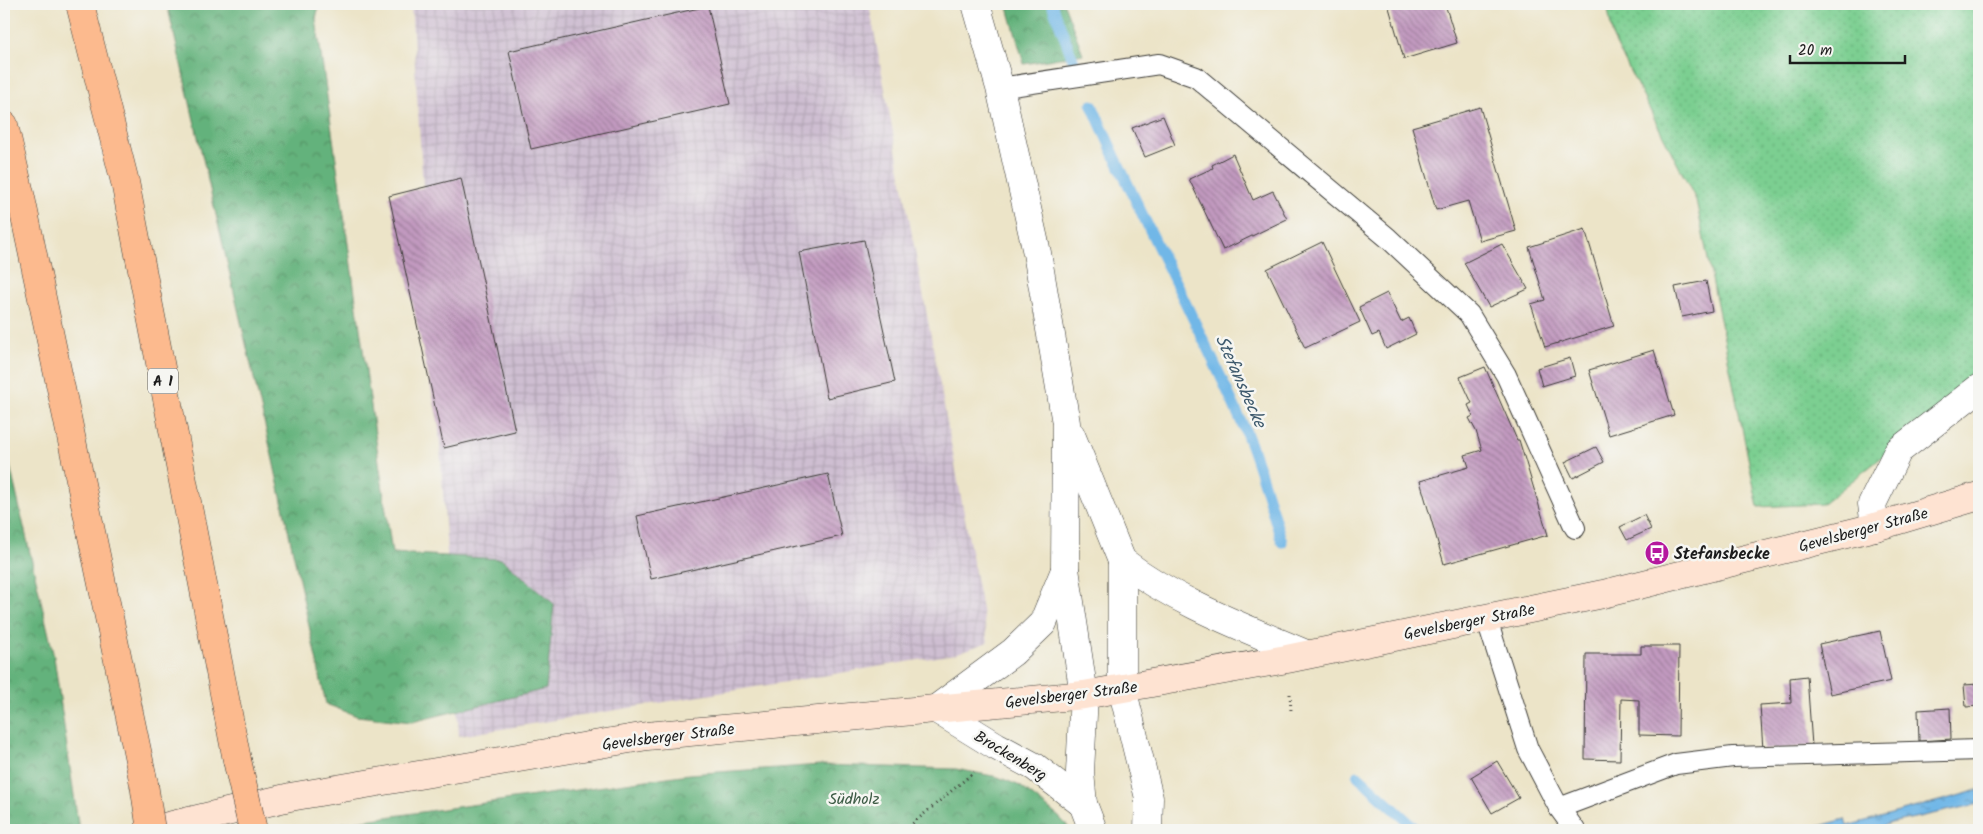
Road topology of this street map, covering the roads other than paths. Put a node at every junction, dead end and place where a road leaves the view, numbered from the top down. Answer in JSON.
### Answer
{"nodes":[{"id":1,"x":80,"y":4,"type":"edge"},
{"id":2,"x":976,"y":4,"type":"edge"},
{"id":3,"x":1000,"y":88,"type":"junction"},
{"id":4,"x":4,"y":125,"type":"edge"},
{"id":5,"x":1979,"y":388,"type":"edge"},
{"id":6,"x":1066,"y":423,"type":"junction"},
{"id":7,"x":1979,"y":496,"type":"edge"},
{"id":8,"x":1875,"y":527,"type":"junction"},
{"id":9,"x":1575,"y":528,"type":"dead end"},
{"id":10,"x":1122,"y":561,"type":"junction"},
{"id":11,"x":1065,"y":569,"type":"junction"},
{"id":12,"x":1486,"y":617,"type":"junction"},
{"id":13,"x":1306,"y":654,"type":"junction"},
{"id":14,"x":1122,"y":688,"type":"junction"},
{"id":15,"x":1084,"y":695,"type":"junction"},
{"id":16,"x":936,"y":709,"type":"junction"},
{"id":17,"x":1979,"y":750,"type":"edge"},
{"id":18,"x":1083,"y":804,"type":"junction"},
{"id":19,"x":1559,"y":808,"type":"junction"},
{"id":20,"x":151,"y":830,"type":"edge"},
{"id":21,"x":252,"y":830,"type":"edge"},
{"id":22,"x":1093,"y":830,"type":"edge"},
{"id":23,"x":1148,"y":830,"type":"edge"},
{"id":24,"x":1575,"y":830,"type":"edge"}],
"edges":[{"from":1,"to":21,"type":"highway","number":"A 1","bridge":true},
{"from":2,"to":3,"type":"street"},
{"from":3,"to":6,"type":"street"},
{"from":3,"to":9,"type":"lane"},
{"from":4,"to":20,"type":"highway","bridge":true},
{"from":5,"to":8,"type":"street"},
{"from":6,"to":10,"type":"street"},
{"from":6,"to":11,"type":"street"},
{"from":7,"to":8,"type":"main road","name":"Gevelsberger Straße"},
{"from":8,"to":12,"type":"main road","name":"Gevelsberger Straße"},
{"from":10,"to":13,"type":"street"},
{"from":10,"to":14,"type":"street"},
{"from":11,"to":15,"type":"street"},
{"from":11,"to":16,"type":"street"},
{"from":12,"to":13,"type":"main road","name":"Gevelsberger Straße"},
{"from":12,"to":19,"type":"lane"},
{"from":13,"to":14,"type":"main road","name":"Gevelsberger Straße"},
{"from":14,"to":15,"type":"main road","name":"Gevelsberger Straße"},
{"from":14,"to":23,"type":"street"},
{"from":15,"to":16,"type":"main road","name":"Gevelsberger Straße"},
{"from":15,"to":18,"type":"street"},
{"from":16,"to":18,"type":"street","name":"Brockenberg"},
{"from":16,"to":20,"type":"main road","name":"Gevelsberger Straße"},
{"from":17,"to":19,"type":"lane"},
{"from":18,"to":22,"type":"street"},
{"from":19,"to":24,"type":"lane"}]}
